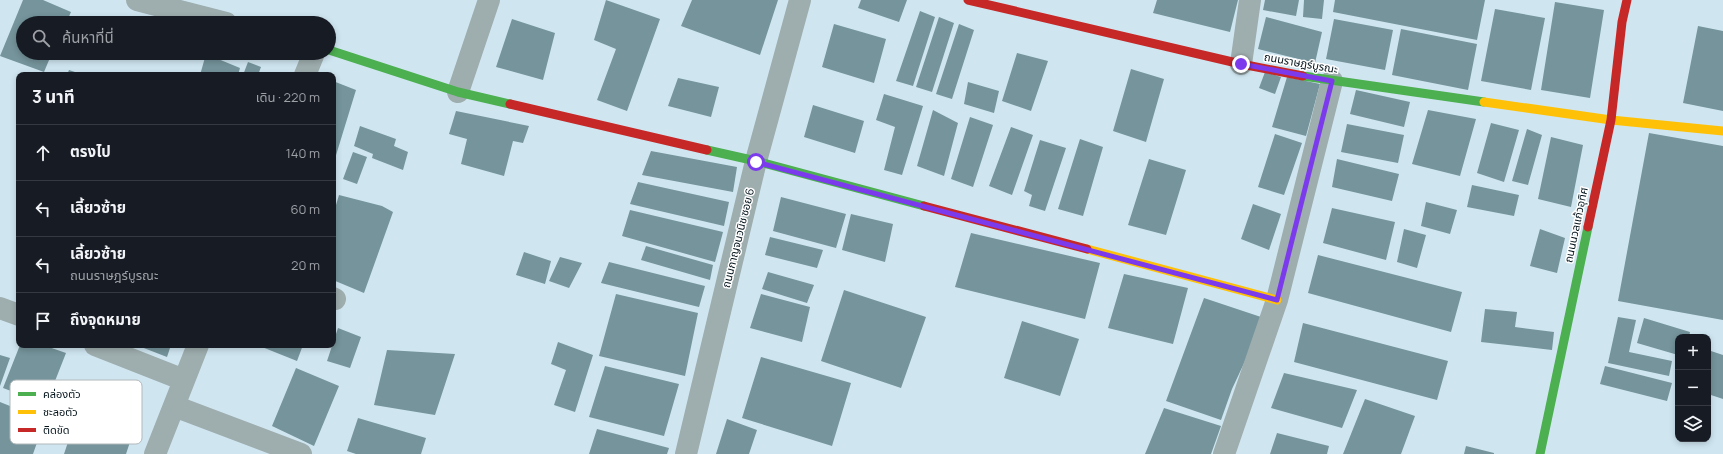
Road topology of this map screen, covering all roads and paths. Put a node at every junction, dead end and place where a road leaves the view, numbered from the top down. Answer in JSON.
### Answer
{"nodes":[{"id":1,"x":137,"y":0,"type":"edge"},
{"id":2,"x":489,"y":0,"type":"edge"},
{"id":3,"x":800,"y":0,"type":"edge"},
{"id":4,"x":968,"y":0,"type":"edge"},
{"id":5,"x":1250,"y":0,"type":"edge"},
{"id":6,"x":1627,"y":0,"type":"edge"},
{"id":7,"x":199,"y":16,"type":"edge"},
{"id":8,"x":336,"y":52,"type":"edge"},
{"id":9,"x":311,"y":60,"type":"edge"},
{"id":10,"x":1241,"y":64,"type":"junction"},
{"id":11,"x":306,"y":72,"type":"edge"},
{"id":12,"x":1332,"y":81,"type":"junction"},
{"id":13,"x":458,"y":92,"type":"junction"},
{"id":14,"x":1611,"y":120,"type":"junction"},
{"id":15,"x":1723,"y":131,"type":"edge"},
{"id":16,"x":756,"y":162,"type":"junction"},
{"id":17,"x":1277,"y":300,"type":"junction"},
{"id":18,"x":0,"y":308,"type":"edge"},
{"id":19,"x":16,"y":314,"type":"edge"},
{"id":20,"x":103,"y":348,"type":"edge"},
{"id":21,"x":197,"y":348,"type":"edge"},
{"id":22,"x":184,"y":380,"type":"junction"},
{"id":23,"x":174,"y":406,"type":"junction"},
{"id":24,"x":155,"y":454,"type":"edge"},
{"id":25,"x":301,"y":454,"type":"edge"},
{"id":26,"x":686,"y":454,"type":"edge"},
{"id":27,"x":1224,"y":454,"type":"edge"},
{"id":28,"x":1540,"y":454,"type":"edge"}],
"edges":[{"from":1,"to":7,"type":"street"},
{"from":2,"to":13,"type":"street"},
{"from":3,"to":16,"type":"street","name":"ถนนกาญจนวนิช ซอย 6"},
{"from":4,"to":10,"type":"street","name":"ถนนราษฎร์บูรณะ"},
{"from":5,"to":10,"type":"street"},
{"from":6,"to":14,"type":"street","name":"ถนนนวลแก้วอุทิศ"},
{"from":8,"to":13,"type":"street"},
{"from":9,"to":11,"type":"street"},
{"from":10,"to":12,"type":"street","name":"ถนนราษฎร์บูรณะ"},
{"from":12,"to":14,"type":"street","name":"ถนนราษฎร์บูรณะ"},
{"from":12,"to":17,"type":"street"},
{"from":13,"to":16,"type":"street"},
{"from":14,"to":15,"type":"street","name":"ถนนราษฎร์บูรณะ"},
{"from":14,"to":28,"type":"street","name":"ถนนนวลแก้วอุทิศ"},
{"from":16,"to":17,"type":"street"},
{"from":16,"to":26,"type":"street","name":"ถนนกาญจนวนิช ซอย 6"},
{"from":17,"to":27,"type":"street"},
{"from":18,"to":19,"type":"street"},
{"from":20,"to":22,"type":"street"},
{"from":21,"to":22,"type":"street"},
{"from":22,"to":23,"type":"street"},
{"from":23,"to":24,"type":"street"},
{"from":23,"to":25,"type":"street"}]}
